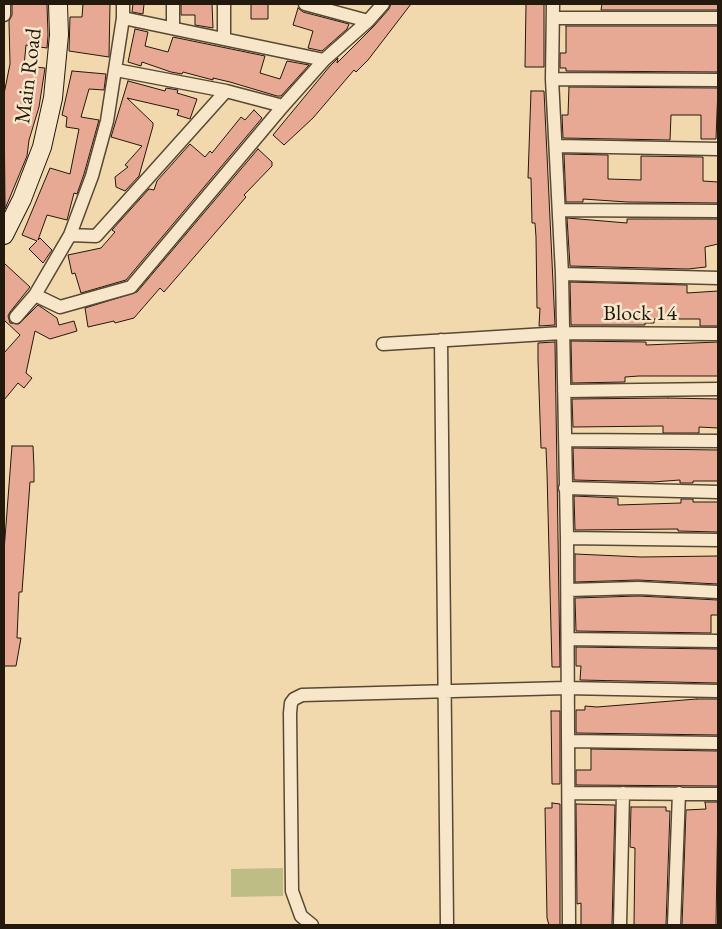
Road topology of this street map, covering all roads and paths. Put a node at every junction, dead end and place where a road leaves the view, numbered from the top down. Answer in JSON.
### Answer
{"nodes":[{"id":1,"x":4,"y":4,"type":"edge"},
{"id":2,"x":58,"y":4,"type":"edge"},
{"id":3,"x":123,"y":4,"type":"edge"},
{"id":4,"x":173,"y":4,"type":"edge"},
{"id":5,"x":224,"y":4,"type":"edge"},
{"id":6,"x":305,"y":4,"type":"edge"},
{"id":7,"x":383,"y":4,"type":"edge"},
{"id":8,"x":553,"y":4,"type":"edge"},
{"id":9,"x":4,"y":15,"type":"edge"},
{"id":10,"x":123,"y":18,"type":"junction"},
{"id":11,"x":552,"y":18,"type":"junction"},
{"id":12,"x":718,"y":18,"type":"edge"},
{"id":13,"x":368,"y":21,"type":"junction"},
{"id":14,"x":173,"y":28,"type":"junction"},
{"id":15,"x":224,"y":39,"type":"junction"},
{"id":16,"x":324,"y":60,"type":"junction"},
{"id":17,"x":116,"y":70,"type":"junction"},
{"id":18,"x":552,"y":79,"type":"junction"},
{"id":19,"x":718,"y":80,"type":"edge"},
{"id":20,"x":226,"y":91,"type":"junction"},
{"id":21,"x":283,"y":106,"type":"junction"},
{"id":22,"x":556,"y":146,"type":"junction"},
{"id":23,"x":718,"y":149,"type":"edge"},
{"id":24,"x":559,"y":210,"type":"junction"},
{"id":25,"x":718,"y":211,"type":"edge"},
{"id":26,"x":4,"y":235,"type":"edge"},
{"id":27,"x":70,"y":235,"type":"junction"},
{"id":28,"x":562,"y":274,"type":"junction"},
{"id":29,"x":718,"y":278,"type":"edge"},
{"id":30,"x":35,"y":295,"type":"junction"},
{"id":31,"x":16,"y":317,"type":"dead end"},
{"id":32,"x":562,"y":333,"type":"junction"},
{"id":33,"x":718,"y":334,"type":"edge"},
{"id":34,"x":441,"y":340,"type":"junction"},
{"id":35,"x":383,"y":344,"type":"dead end"},
{"id":36,"x":718,"y":389,"type":"edge"},
{"id":37,"x":564,"y":391,"type":"junction"},
{"id":38,"x":565,"y":440,"type":"junction"},
{"id":39,"x":718,"y":441,"type":"edge"},
{"id":40,"x":565,"y":488,"type":"junction"},
{"id":41,"x":718,"y":492,"type":"edge"},
{"id":42,"x":567,"y":538,"type":"junction"},
{"id":43,"x":718,"y":540,"type":"edge"},
{"id":44,"x":568,"y":590,"type":"junction"},
{"id":45,"x":718,"y":592,"type":"edge"},
{"id":46,"x":568,"y":639,"type":"junction"},
{"id":47,"x":718,"y":641,"type":"edge"},
{"id":48,"x":566,"y":688,"type":"junction"},
{"id":49,"x":445,"y":691,"type":"junction"},
{"id":50,"x":718,"y":691,"type":"edge"},
{"id":51,"x":568,"y":741,"type":"junction"},
{"id":52,"x":718,"y":743,"type":"edge"},
{"id":53,"x":568,"y":793,"type":"junction"},
{"id":54,"x":623,"y":793,"type":"junction"},
{"id":55,"x":679,"y":794,"type":"junction"},
{"id":56,"x":718,"y":794,"type":"edge"},
{"id":57,"x":298,"y":921,"type":"edge"},
{"id":58,"x":312,"y":925,"type":"edge"},
{"id":59,"x":447,"y":925,"type":"edge"},
{"id":60,"x":570,"y":925,"type":"edge"},
{"id":61,"x":620,"y":925,"type":"edge"},
{"id":62,"x":674,"y":925,"type":"edge"}],
"edges":[{"from":1,"to":9,"type":"street"},
{"from":2,"to":26,"type":"street","name":"Main Road"},
{"from":3,"to":10,"type":"street"},
{"from":4,"to":14,"type":"street"},
{"from":5,"to":15,"type":"street"},
{"from":6,"to":13,"type":"street"},
{"from":7,"to":13,"type":"street"},
{"from":8,"to":11,"type":"street"},
{"from":10,"to":14,"type":"street"},
{"from":10,"to":17,"type":"street"},
{"from":11,"to":12,"type":"street"},
{"from":11,"to":18,"type":"street"},
{"from":13,"to":16,"type":"street"},
{"from":14,"to":15,"type":"street"},
{"from":15,"to":16,"type":"street"},
{"from":16,"to":21,"type":"street"},
{"from":17,"to":20,"type":"street"},
{"from":17,"to":27,"type":"street"},
{"from":18,"to":19,"type":"street"},
{"from":18,"to":22,"type":"street"},
{"from":20,"to":21,"type":"street"},
{"from":20,"to":27,"type":"street"},
{"from":21,"to":30,"type":"street"},
{"from":22,"to":23,"type":"street"},
{"from":22,"to":24,"type":"street"},
{"from":24,"to":25,"type":"street"},
{"from":24,"to":28,"type":"street"},
{"from":27,"to":30,"type":"street"},
{"from":28,"to":29,"type":"street"},
{"from":28,"to":32,"type":"street"},
{"from":30,"to":31,"type":"street"},
{"from":32,"to":33,"type":"street","name":"Block 14"},
{"from":32,"to":34,"type":"street","name":"Block 14"},
{"from":32,"to":37,"type":"street"},
{"from":34,"to":35,"type":"street","name":"Block 14"},
{"from":34,"to":49,"type":"street"},
{"from":36,"to":37,"type":"street"},
{"from":37,"to":38,"type":"street"},
{"from":38,"to":39,"type":"street"},
{"from":38,"to":40,"type":"street"},
{"from":40,"to":41,"type":"street"},
{"from":40,"to":42,"type":"street"},
{"from":42,"to":43,"type":"street"},
{"from":42,"to":44,"type":"street"},
{"from":44,"to":45,"type":"street"},
{"from":44,"to":46,"type":"street"},
{"from":46,"to":47,"type":"street"},
{"from":46,"to":48,"type":"street"},
{"from":48,"to":49,"type":"street"},
{"from":48,"to":50,"type":"street"},
{"from":48,"to":51,"type":"street"},
{"from":49,"to":57,"type":"street"},
{"from":49,"to":59,"type":"street"},
{"from":51,"to":52,"type":"street"},
{"from":51,"to":53,"type":"street"},
{"from":53,"to":54,"type":"street"},
{"from":53,"to":60,"type":"street"},
{"from":54,"to":55,"type":"street"},
{"from":54,"to":61,"type":"street"},
{"from":55,"to":56,"type":"street"},
{"from":55,"to":62,"type":"street"},
{"from":57,"to":58,"type":"street"}]}
